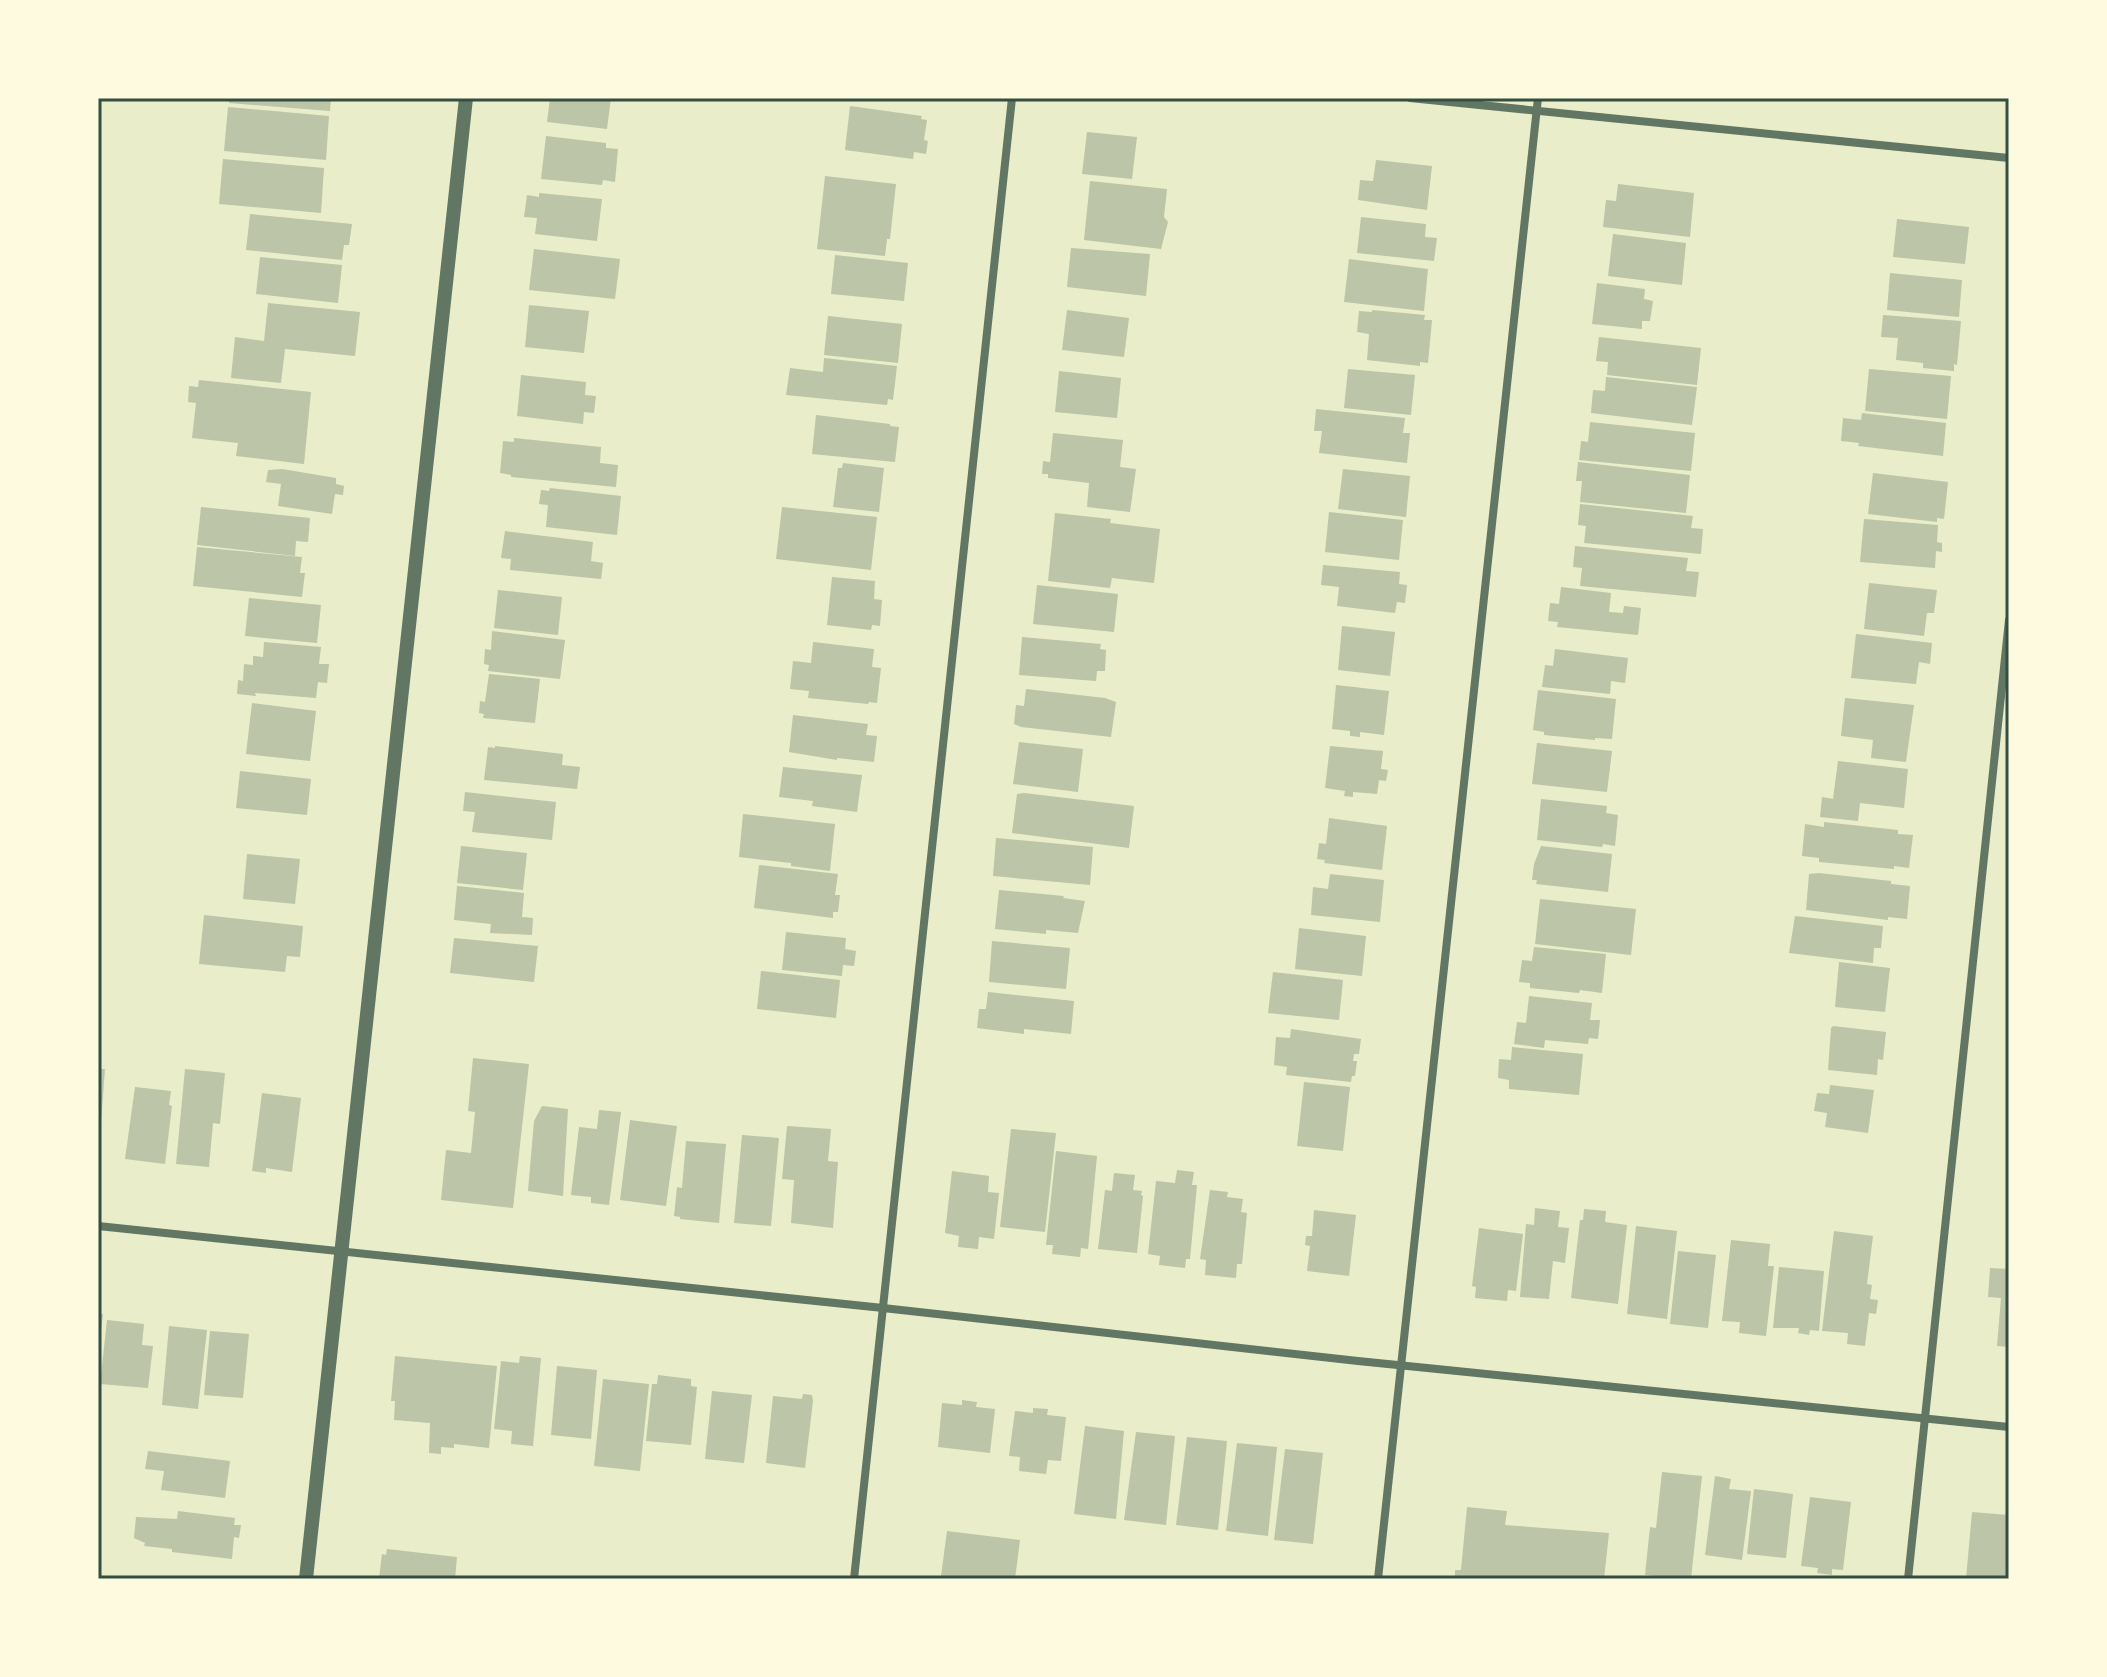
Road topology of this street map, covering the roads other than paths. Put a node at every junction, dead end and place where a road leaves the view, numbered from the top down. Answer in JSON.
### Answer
{"nodes":[{"id":1,"x":466,"y":98,"type":"edge"},
{"id":2,"x":1012,"y":98,"type":"edge"},
{"id":3,"x":1410,"y":98,"type":"edge"},
{"id":4,"x":1538,"y":98,"type":"edge"},
{"id":5,"x":1537,"y":111,"type":"junction"},
{"id":6,"x":2009,"y":158,"type":"edge"},
{"id":7,"x":2009,"y":620,"type":"edge"},
{"id":8,"x":98,"y":1226,"type":"edge"},
{"id":9,"x":342,"y":1251,"type":"junction"},
{"id":10,"x":883,"y":1308,"type":"junction"},
{"id":11,"x":1400,"y":1366,"type":"junction"},
{"id":12,"x":1925,"y":1417,"type":"junction"},
{"id":13,"x":2009,"y":1427,"type":"edge"},
{"id":14,"x":306,"y":1579,"type":"edge"},
{"id":15,"x":854,"y":1579,"type":"edge"},
{"id":16,"x":1378,"y":1579,"type":"edge"},
{"id":17,"x":1908,"y":1579,"type":"edge"}],
"edges":[{"from":1,"to":9,"type":"street"},
{"from":2,"to":10,"type":"street"},
{"from":3,"to":5,"type":"street"},
{"from":4,"to":5,"type":"street"},
{"from":5,"to":6,"type":"street"},
{"from":5,"to":11,"type":"street"},
{"from":7,"to":12,"type":"street"},
{"from":8,"to":9,"type":"street"},
{"from":9,"to":10,"type":"street"},
{"from":9,"to":14,"type":"street"},
{"from":10,"to":11,"type":"street"},
{"from":10,"to":15,"type":"street"},
{"from":11,"to":12,"type":"street"},
{"from":11,"to":16,"type":"street"},
{"from":12,"to":13,"type":"street"},
{"from":12,"to":17,"type":"street"}]}
